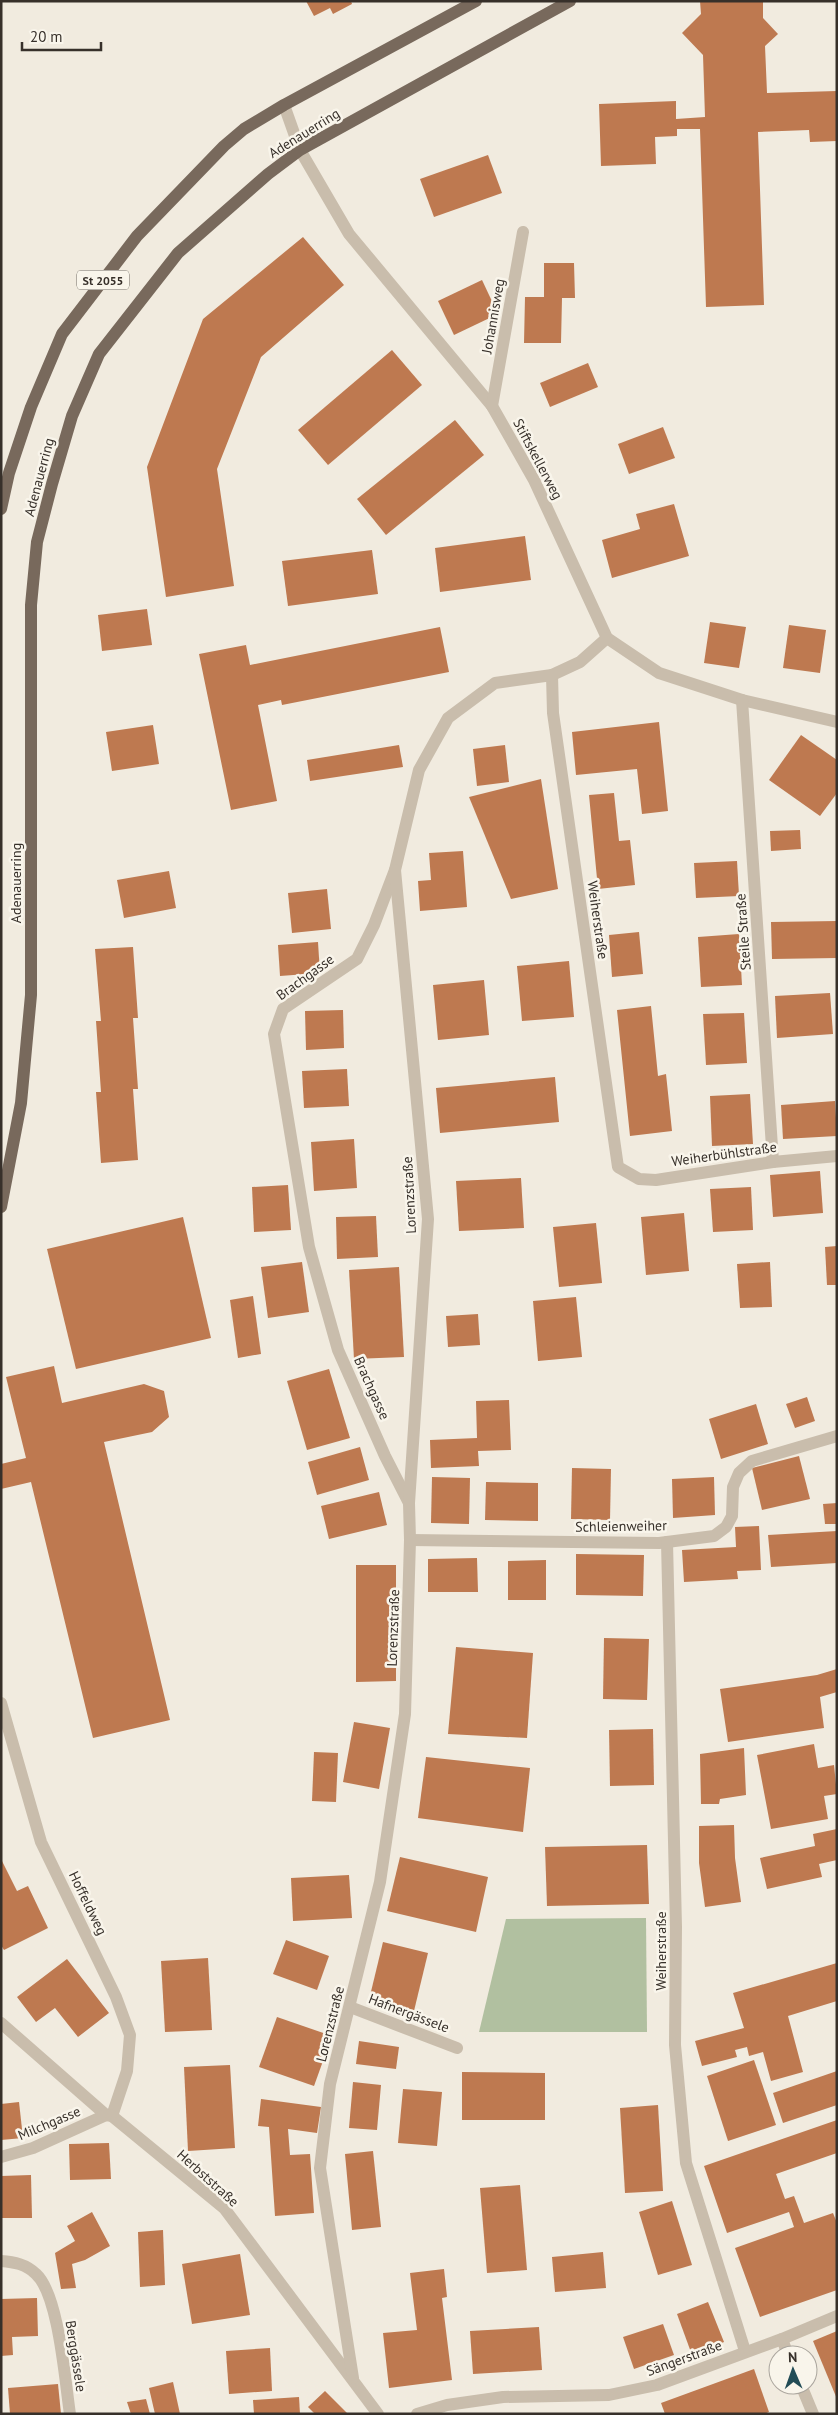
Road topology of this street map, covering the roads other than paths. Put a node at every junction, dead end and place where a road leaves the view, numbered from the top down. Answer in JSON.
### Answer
{"nodes":[{"id":1,"x":476,"y":1,"type":"edge"},
{"id":2,"x":570,"y":1,"type":"edge"},
{"id":3,"x":284,"y":105,"type":"junction"},
{"id":4,"x":300,"y":150,"type":"junction"},
{"id":5,"x":523,"y":232,"type":"dead end"},
{"id":6,"x":492,"y":406,"type":"junction"},
{"id":7,"x":1,"y":509,"type":"edge"},
{"id":8,"x":607,"y":638,"type":"junction"},
{"id":9,"x":552,"y":675,"type":"junction"},
{"id":10,"x":742,"y":700,"type":"junction"},
{"id":11,"x":837,"y":722,"type":"edge"},
{"id":12,"x":395,"y":870,"type":"junction"},
{"id":13,"x":837,"y":1156,"type":"edge"},
{"id":14,"x":773,"y":1162,"type":"junction"},
{"id":15,"x":618,"y":1168,"type":"joint"},
{"id":16,"x":1,"y":1207,"type":"edge"},
{"id":17,"x":837,"y":1436,"type":"edge"},
{"id":18,"x":409,"y":1503,"type":"junction"},
{"id":19,"x":410,"y":1540,"type":"junction"},
{"id":20,"x":667,"y":1542,"type":"junction"},
{"id":21,"x":1,"y":1703,"type":"edge"},
{"id":22,"x":350,"y":2007,"type":"junction"},
{"id":23,"x":1,"y":2023,"type":"edge"},
{"id":24,"x":457,"y":2048,"type":"dead end"},
{"id":25,"x":109,"y":2115,"type":"junction"},
{"id":26,"x":1,"y":2157,"type":"edge"},
{"id":27,"x":1,"y":2261,"type":"edge"},
{"id":28,"x":837,"y":2316,"type":"edge"},
{"id":29,"x":782,"y":2339,"type":"junction"},
{"id":30,"x":784,"y":2345,"type":"edge"},
{"id":31,"x":745,"y":2351,"type":"junction"},
{"id":32,"x":353,"y":2378,"type":"junction"},
{"id":33,"x":805,"y":2395,"type":"edge"},
{"id":34,"x":70,"y":2414,"type":"edge"},
{"id":35,"x":378,"y":2414,"type":"edge"},
{"id":36,"x":417,"y":2414,"type":"edge"},
{"id":37,"x":813,"y":2414,"type":"edge"}],
"edges":[{"from":1,"to":3,"type":"main road","name":"Adenauerring","number":"St 2055"},
{"from":2,"to":4,"type":"main road","name":"Adenauerring","number":"St 2055"},
{"from":3,"to":4,"type":"street","name":"Stiftskellerweg"},
{"from":3,"to":7,"type":"main road","name":"Adenauerring","number":"St 2055"},
{"from":4,"to":6,"type":"street","name":"Stiftskellerweg"},
{"from":4,"to":16,"type":"main road","name":"Adenauerring","number":"St 2055"},
{"from":5,"to":6,"type":"street","name":"Johannisweg"},
{"from":6,"to":8,"type":"street","name":"Stiftskellerweg"},
{"from":8,"to":9,"type":"street","name":"Brachgasse"},
{"from":8,"to":10,"type":"street"},
{"from":9,"to":12,"type":"street","name":"Brachgasse"},
{"from":9,"to":15,"type":"street","name":"Weiherstraße"},
{"from":10,"to":11,"type":"street"},
{"from":10,"to":14,"type":"street","name":"Steile Straße"},
{"from":12,"to":18,"type":"street","name":"Lorenzstraße"},
{"from":12,"to":18,"type":"street","name":"Brachgasse"},
{"from":13,"to":14,"type":"street","name":"Weiherbühlstraße"},
{"from":14,"to":15,"type":"street","name":"Weiherbühlstraße"},
{"from":17,"to":20,"type":"street","name":"Schleienweiher"},
{"from":18,"to":19,"type":"street","name":"Lorenzstraße"},
{"from":19,"to":20,"type":"street","name":"Schleienweiher"},
{"from":19,"to":22,"type":"street","name":"Lorenzstraße"},
{"from":20,"to":31,"type":"street","name":"Weiherstraße"},
{"from":21,"to":25,"type":"street","name":"Hoffeldweg"},
{"from":22,"to":24,"type":"street","name":"Hafnergässele"},
{"from":22,"to":32,"type":"street","name":"Lorenzstraße"},
{"from":23,"to":25,"type":"street","name":"Herbststraße"},
{"from":25,"to":26,"type":"street","name":"Milchgasse"},
{"from":25,"to":32,"type":"street","name":"Herbststraße"},
{"from":27,"to":34,"type":"street","name":"Berggässele"},
{"from":28,"to":29,"type":"street","name":"Sängerstraße"},
{"from":29,"to":30,"type":"street"},
{"from":29,"to":31,"type":"street","name":"Sängerstraße"},
{"from":31,"to":36,"type":"street","name":"Sängerstraße"},
{"from":32,"to":35,"type":"street","name":"Herbststraße"},
{"from":33,"to":37,"type":"street"}]}
